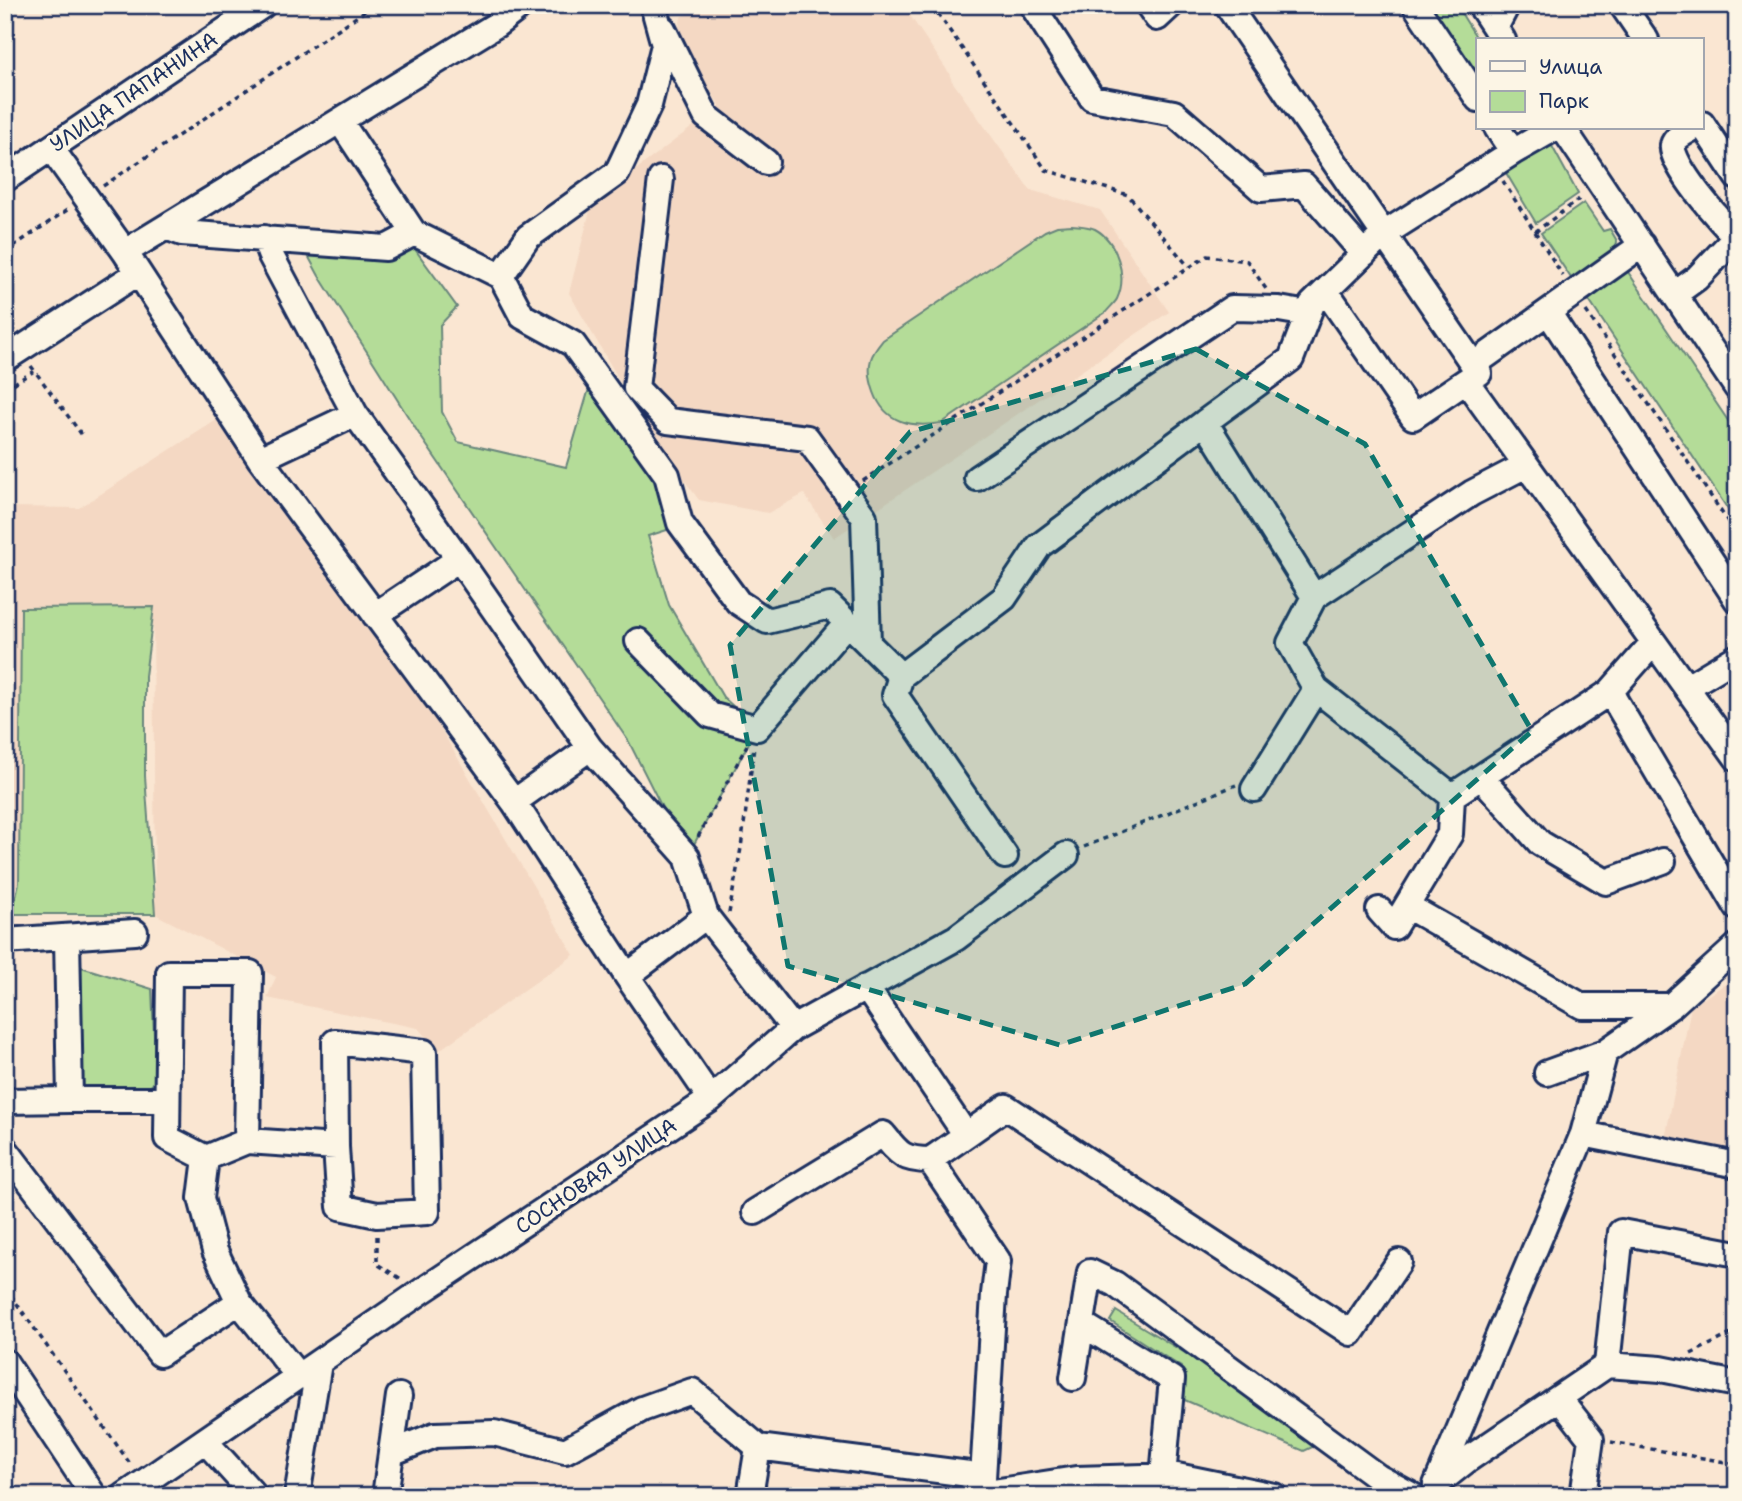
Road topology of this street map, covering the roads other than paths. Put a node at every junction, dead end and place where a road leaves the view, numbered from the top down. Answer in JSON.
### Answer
{"nodes":[{"id":1,"x":522,"y":5,"type":"edge"},
{"id":2,"x":1032,"y":5,"type":"edge"},
{"id":3,"x":1148,"y":5,"type":"edge"},
{"id":4,"x":1171,"y":5,"type":"edge"},
{"id":5,"x":1227,"y":5,"type":"edge"},
{"id":6,"x":1415,"y":5,"type":"edge"},
{"id":7,"x":1480,"y":5,"type":"edge"},
{"id":8,"x":1507,"y":5,"type":"edge"},
{"id":9,"x":1622,"y":5,"type":"edge"},
{"id":10,"x":255,"y":8,"type":"edge"},
{"id":11,"x":654,"y":9,"type":"edge"},
{"id":12,"x":1499,"y":34,"type":"edge"},
{"id":13,"x":1645,"y":38,"type":"edge"},
{"id":14,"x":1476,"y":96,"type":"edge"},
{"id":15,"x":340,"y":121,"type":"junction"},
{"id":16,"x":1704,"y":127,"type":"edge"},
{"id":17,"x":1497,"y":130,"type":"edge"},
{"id":18,"x":1552,"y":130,"type":"edge"},
{"id":19,"x":1564,"y":130,"type":"edge"},
{"id":20,"x":1690,"y":130,"type":"edge"},
{"id":21,"x":51,"y":148,"type":"junction"},
{"id":22,"x":1503,"y":158,"type":"junction"},
{"id":23,"x":766,"y":162,"type":"dead end"},
{"id":24,"x":1737,"y":177,"type":"edge"},
{"id":25,"x":661,"y":179,"type":"dead end"},
{"id":26,"x":5,"y":180,"type":"edge"},
{"id":27,"x":166,"y":227,"type":"junction"},
{"id":28,"x":414,"y":233,"type":"junction"},
{"id":29,"x":1384,"y":234,"type":"junction"},
{"id":30,"x":1736,"y":236,"type":"edge"},
{"id":31,"x":264,"y":238,"type":"junction"},
{"id":32,"x":1642,"y":245,"type":"junction"},
{"id":33,"x":125,"y":252,"type":"junction"},
{"id":34,"x":1364,"y":254,"type":"junction"},
{"id":35,"x":138,"y":273,"type":"junction"},
{"id":36,"x":501,"y":276,"type":"junction"},
{"id":37,"x":1326,"y":291,"type":"junction"},
{"id":38,"x":1675,"y":294,"type":"junction"},
{"id":39,"x":1548,"y":312,"type":"junction"},
{"id":40,"x":1308,"y":314,"type":"junction"},
{"id":41,"x":12,"y":355,"type":"edge"},
{"id":42,"x":1470,"y":373,"type":"junction"},
{"id":43,"x":1737,"y":388,"type":"edge"},
{"id":44,"x":355,"y":414,"type":"junction"},
{"id":45,"x":1205,"y":422,"type":"junction"},
{"id":46,"x":260,"y":459,"type":"junction"},
{"id":47,"x":1526,"y":465,"type":"junction"},
{"id":48,"x":977,"y":478,"type":"dead end"},
{"id":49,"x":459,"y":559,"type":"junction"},
{"id":50,"x":1314,"y":597,"type":"junction"},
{"id":51,"x":1737,"y":600,"type":"edge"},
{"id":52,"x":375,"y":615,"type":"junction"},
{"id":53,"x":847,"y":622,"type":"junction"},
{"id":54,"x":638,"y":641,"type":"dead end"},
{"id":55,"x":868,"y":643,"type":"junction"},
{"id":56,"x":1653,"y":643,"type":"junction"},
{"id":57,"x":1737,"y":657,"type":"edge"},
{"id":58,"x":901,"y":676,"type":"junction"},
{"id":59,"x":1687,"y":687,"type":"junction"},
{"id":60,"x":1316,"y":689,"type":"junction"},
{"id":61,"x":1610,"y":692,"type":"junction"},
{"id":62,"x":590,"y":748,"type":"junction"},
{"id":63,"x":1737,"y":758,"type":"edge"},
{"id":64,"x":1480,"y":777,"type":"junction"},
{"id":65,"x":1258,"y":783,"type":"road end"},
{"id":66,"x":1452,"y":796,"type":"junction"},
{"id":67,"x":514,"y":802,"type":"junction"},
{"id":68,"x":1066,"y":855,"type":"road end"},
{"id":69,"x":1005,"y":856,"type":"dead end"},
{"id":70,"x":1663,"y":861,"type":"dead end"},
{"id":71,"x":1407,"y":906,"type":"junction"},
{"id":72,"x":1737,"y":907,"type":"edge"},
{"id":73,"x":1379,"y":910,"type":"dead end"},
{"id":74,"x":706,"y":916,"type":"junction"},
{"id":75,"x":135,"y":932,"type":"dead end"},
{"id":76,"x":66,"y":937,"type":"junction"},
{"id":77,"x":5,"y":941,"type":"edge"},
{"id":78,"x":1737,"y":946,"type":"edge"},
{"id":79,"x":627,"y":976,"type":"junction"},
{"id":80,"x":866,"y":987,"type":"junction"},
{"id":81,"x":1671,"y":1006,"type":"junction"},
{"id":82,"x":793,"y":1028,"type":"junction"},
{"id":83,"x":1605,"y":1052,"type":"junction"},
{"id":84,"x":1547,"y":1073,"type":"dead end"},
{"id":85,"x":711,"y":1099,"type":"junction"},
{"id":86,"x":70,"y":1100,"type":"junction"},
{"id":87,"x":167,"y":1100,"type":"junction"},
{"id":88,"x":5,"y":1101,"type":"edge"},
{"id":89,"x":1583,"y":1134,"type":"junction"},
{"id":90,"x":966,"y":1135,"type":"junction"},
{"id":91,"x":247,"y":1142,"type":"junction"},
{"id":92,"x":336,"y":1147,"type":"junction"},
{"id":93,"x":5,"y":1149,"type":"edge"},
{"id":94,"x":206,"y":1158,"type":"junction"},
{"id":95,"x":930,"y":1160,"type":"junction"},
{"id":96,"x":1737,"y":1166,"type":"edge"},
{"id":97,"x":755,"y":1212,"type":"dead end"},
{"id":98,"x":1737,"y":1254,"type":"edge"},
{"id":99,"x":1399,"y":1262,"type":"dead end"},
{"id":100,"x":239,"y":1302,"type":"junction"},
{"id":101,"x":1082,"y":1324,"type":"junction"},
{"id":102,"x":5,"y":1362,"type":"edge"},
{"id":103,"x":1607,"y":1365,"type":"junction"},
{"id":104,"x":309,"y":1370,"type":"junction"},
{"id":105,"x":1073,"y":1378,"type":"dead end"},
{"id":106,"x":1737,"y":1384,"type":"edge"},
{"id":107,"x":399,"y":1396,"type":"dead end"},
{"id":108,"x":1559,"y":1398,"type":"junction"},
{"id":109,"x":205,"y":1441,"type":"junction"},
{"id":110,"x":758,"y":1447,"type":"junction"},
{"id":111,"x":391,"y":1453,"type":"junction"},
{"id":112,"x":1151,"y":1483,"type":"edge"},
{"id":113,"x":133,"y":1489,"type":"edge"},
{"id":114,"x":1432,"y":1490,"type":"edge"},
{"id":115,"x":979,"y":1495,"type":"edge"},
{"id":116,"x":94,"y":1496,"type":"edge"},
{"id":117,"x":255,"y":1496,"type":"edge"},
{"id":118,"x":297,"y":1496,"type":"edge"},
{"id":119,"x":385,"y":1496,"type":"edge"},
{"id":120,"x":750,"y":1496,"type":"edge"},
{"id":121,"x":1274,"y":1496,"type":"edge"},
{"id":122,"x":1413,"y":1496,"type":"edge"},
{"id":123,"x":1583,"y":1496,"type":"edge"}],
"edges":[{"from":1,"to":15,"type":"street"},
{"from":2,"to":34,"type":"street"},
{"from":3,"to":4,"type":"street"},
{"from":5,"to":29,"type":"street"},
{"from":6,"to":14,"type":"street"},
{"from":7,"to":12,"type":"street"},
{"from":8,"to":12,"type":"street"},
{"from":9,"to":13,"type":"street"},
{"from":10,"to":21,"type":"street","name":"УЛИЦА ПАПАНИНА"},
{"from":11,"to":23,"type":"street"},
{"from":11,"to":36,"type":"street"},
{"from":15,"to":27,"type":"street"},
{"from":15,"to":28,"type":"street"},
{"from":16,"to":24,"type":"street"},
{"from":17,"to":22,"type":"street"},
{"from":18,"to":22,"type":"street"},
{"from":19,"to":32,"type":"street"},
{"from":20,"to":30,"type":"street"},
{"from":21,"to":26,"type":"street","name":"УЛИЦА ПАПАНИНА"},
{"from":21,"to":33,"type":"street"},
{"from":22,"to":29,"type":"street"},
{"from":25,"to":55,"type":"street"},
{"from":27,"to":31,"type":"street"},
{"from":27,"to":33,"type":"street"},
{"from":28,"to":31,"type":"street"},
{"from":28,"to":36,"type":"street"},
{"from":29,"to":34,"type":"street"},
{"from":29,"to":42,"type":"street"},
{"from":30,"to":38,"type":"street"},
{"from":31,"to":44,"type":"street"},
{"from":32,"to":38,"type":"street"},
{"from":32,"to":39,"type":"street"},
{"from":33,"to":35,"type":"street"},
{"from":34,"to":37,"type":"street"},
{"from":35,"to":41,"type":"street"},
{"from":35,"to":46,"type":"street"},
{"from":36,"to":53,"type":"street"},
{"from":37,"to":40,"type":"street"},
{"from":37,"to":42,"type":"street"},
{"from":38,"to":43,"type":"street"},
{"from":39,"to":42,"type":"street"},
{"from":39,"to":51,"type":"street"},
{"from":40,"to":45,"type":"street"},
{"from":40,"to":48,"type":"street"},
{"from":42,"to":47,"type":"street"},
{"from":44,"to":46,"type":"street"},
{"from":44,"to":49,"type":"street"},
{"from":45,"to":50,"type":"street"},
{"from":45,"to":58,"type":"street"},
{"from":46,"to":52,"type":"street"},
{"from":47,"to":50,"type":"street"},
{"from":47,"to":56,"type":"street"},
{"from":49,"to":52,"type":"street"},
{"from":49,"to":62,"type":"street"},
{"from":50,"to":60,"type":"street"},
{"from":52,"to":67,"type":"street"},
{"from":53,"to":54,"type":"street"},
{"from":53,"to":55,"type":"street"},
{"from":55,"to":58,"type":"street"},
{"from":56,"to":59,"type":"street"},
{"from":56,"to":61,"type":"street"},
{"from":57,"to":59,"type":"street"},
{"from":58,"to":69,"type":"street"},
{"from":59,"to":63,"type":"street"},
{"from":60,"to":65,"type":"street"},
{"from":60,"to":66,"type":"street"},
{"from":61,"to":64,"type":"street"},
{"from":61,"to":72,"type":"street"},
{"from":62,"to":67,"type":"street"},
{"from":62,"to":74,"type":"street"},
{"from":64,"to":66,"type":"street"},
{"from":64,"to":70,"type":"street"},
{"from":66,"to":71,"type":"street"},
{"from":67,"to":79,"type":"street"},
{"from":68,"to":80,"type":"street","name":"СОСНОВАЯ УЛИЦА"},
{"from":71,"to":73,"type":"street"},
{"from":71,"to":81,"type":"street"},
{"from":74,"to":79,"type":"street"},
{"from":74,"to":82,"type":"street"},
{"from":75,"to":76,"type":"street"},
{"from":76,"to":77,"type":"street"},
{"from":76,"to":86,"type":"street"},
{"from":78,"to":81,"type":"street"},
{"from":79,"to":85,"type":"street"},
{"from":80,"to":82,"type":"street","name":"СОСНОВАЯ УЛИЦА"},
{"from":80,"to":90,"type":"street"},
{"from":81,"to":83,"type":"street"},
{"from":82,"to":85,"type":"street","name":"СОСНОВАЯ УЛИЦА"},
{"from":83,"to":84,"type":"street"},
{"from":83,"to":89,"type":"street"},
{"from":85,"to":104,"type":"street","name":"СОСНОВАЯ УЛИЦА"},
{"from":86,"to":87,"type":"street"},
{"from":86,"to":88,"type":"street"},
{"from":87,"to":91,"type":"street"},
{"from":87,"to":94,"type":"street"},
{"from":89,"to":96,"type":"street"},
{"from":89,"to":114,"type":"street"},
{"from":90,"to":95,"type":"street"},
{"from":90,"to":99,"type":"street"},
{"from":91,"to":92,"type":"street"},
{"from":91,"to":94,"type":"street"},
{"from":92,"to":92,"type":"street"},
{"from":93,"to":100,"type":"street"},
{"from":94,"to":100,"type":"street"},
{"from":95,"to":97,"type":"street"},
{"from":95,"to":115,"type":"street"},
{"from":98,"to":103,"type":"street"},
{"from":100,"to":104,"type":"street"},
{"from":101,"to":105,"type":"street"},
{"from":101,"to":112,"type":"street"},
{"from":101,"to":122,"type":"street"},
{"from":102,"to":116,"type":"street"},
{"from":103,"to":106,"type":"street"},
{"from":103,"to":108,"type":"street"},
{"from":104,"to":109,"type":"street","name":"СОСНОВАЯ УЛИЦА"},
{"from":104,"to":118,"type":"street"},
{"from":107,"to":111,"type":"street"},
{"from":108,"to":114,"type":"street"},
{"from":108,"to":123,"type":"street"},
{"from":109,"to":113,"type":"street","name":"СОСНОВАЯ УЛИЦА"},
{"from":109,"to":117,"type":"street"},
{"from":110,"to":111,"type":"street"},
{"from":110,"to":115,"type":"street"},
{"from":110,"to":120,"type":"street"},
{"from":111,"to":119,"type":"street"},
{"from":112,"to":115,"type":"street"},
{"from":112,"to":121,"type":"street"}]}
